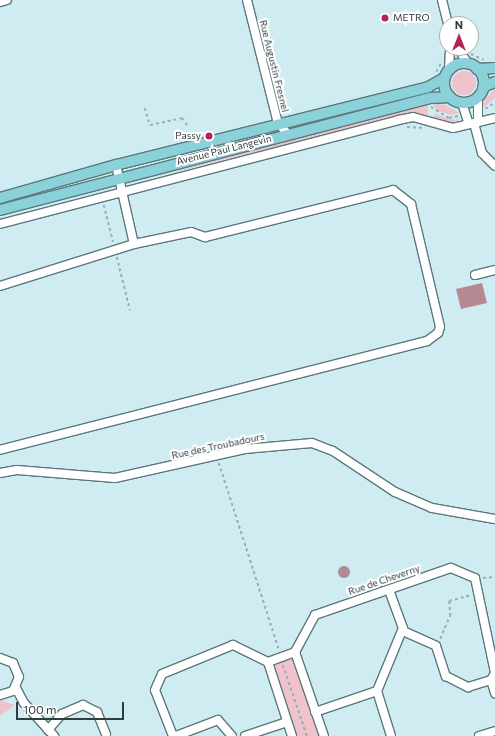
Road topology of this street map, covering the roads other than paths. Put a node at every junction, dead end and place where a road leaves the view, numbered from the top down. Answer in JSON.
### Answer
{"nodes":[{"id":1,"x":7,"y":0,"type":"edge"},
{"id":2,"x":247,"y":0,"type":"edge"},
{"id":3,"x":442,"y":0,"type":"edge"},
{"id":4,"x":0,"y":2,"type":"edge"},
{"id":5,"x":446,"y":16,"type":"edge"},
{"id":6,"x":449,"y":56,"type":"edge"},
{"id":7,"x":465,"y":56,"type":"edge"},
{"id":8,"x":493,"y":64,"type":"edge"},
{"id":9,"x":473,"y":66,"type":"junction"},
{"id":10,"x":447,"y":74,"type":"junction"},
{"id":11,"x":495,"y":82,"type":"edge"},
{"id":12,"x":483,"y":87,"type":"junction"},
{"id":13,"x":450,"y":97,"type":"junction"},
{"id":14,"x":478,"y":97,"type":"junction"},
{"id":15,"x":462,"y":103,"type":"junction"},
{"id":16,"x":495,"y":118,"type":"edge"},
{"id":17,"x":474,"y":123,"type":"junction"},
{"id":18,"x":278,"y":124,"type":"junction"},
{"id":19,"x":288,"y":134,"type":"junction"},
{"id":20,"x":116,"y":165,"type":"junction"},
{"id":21,"x":495,"y":166,"type":"edge"},
{"id":22,"x":119,"y":177,"type":"junction"},
{"id":23,"x":122,"y":190,"type":"junction"},
{"id":24,"x":0,"y":198,"type":"edge"},
{"id":25,"x":0,"y":210,"type":"edge"},
{"id":26,"x":0,"y":224,"type":"edge"},
{"id":27,"x":134,"y":244,"type":"junction"},
{"id":28,"x":495,"y":270,"type":"edge"},
{"id":29,"x":475,"y":275,"type":"dead end"},
{"id":30,"x":0,"y":286,"type":"edge"},
{"id":31,"x":0,"y":450,"type":"edge"},
{"id":32,"x":0,"y":473,"type":"edge"},
{"id":33,"x":495,"y":520,"type":"edge"},
{"id":34,"x":389,"y":590,"type":"junction"},
{"id":35,"x":403,"y":631,"type":"junction"},
{"id":36,"x":295,"y":652,"type":"junction"},
{"id":37,"x":0,"y":658,"type":"edge"},
{"id":38,"x":268,"y":662,"type":"junction"},
{"id":39,"x":491,"y":680,"type":"junction"},
{"id":40,"x":16,"y":688,"type":"junction"},
{"id":41,"x":377,"y":691,"type":"junction"},
{"id":42,"x":495,"y":693,"type":"edge"},
{"id":43,"x":4,"y":695,"type":"edge"},
{"id":44,"x":24,"y":703,"type":"junction"},
{"id":45,"x":315,"y":712,"type":"junction"},
{"id":46,"x":287,"y":722,"type":"junction"},
{"id":47,"x":495,"y":730,"type":"edge"},
{"id":48,"x":51,"y":733,"type":"edge"},
{"id":49,"x":106,"y":734,"type":"dead end"},
{"id":50,"x":172,"y":734,"type":"edge"},
{"id":51,"x":232,"y":736,"type":"edge"},
{"id":52,"x":245,"y":736,"type":"edge"},
{"id":53,"x":292,"y":736,"type":"edge"},
{"id":54,"x":324,"y":736,"type":"edge"},
{"id":55,"x":391,"y":736,"type":"edge"},
{"id":56,"x":479,"y":736,"type":"edge"}],
"edges":[{"from":1,"to":4,"type":"street"},
{"from":2,"to":18,"type":"street","name":"Rue Augustin Fresnel"},
{"from":3,"to":5,"type":"street"},
{"from":6,"to":10,"type":"street"},
{"from":7,"to":9,"type":"street"},
{"from":8,"to":9,"type":"main road"},
{"from":9,"to":10,"type":"main road"},
{"from":9,"to":12,"type":"main road"},
{"from":10,"to":13,"type":"main road"},
{"from":10,"to":18,"type":"main road","name":"Avenue Paul Langevin"},
{"from":11,"to":12,"type":"main road"},
{"from":12,"to":14,"type":"main road"},
{"from":13,"to":15,"type":"main road"},
{"from":13,"to":19,"type":"main road","name":"Avenue Paul Langevin"},
{"from":14,"to":15,"type":"main road"},
{"from":14,"to":17,"type":"street"},
{"from":15,"to":17,"type":"street"},
{"from":16,"to":17,"type":"street"},
{"from":17,"to":21,"type":"street"},
{"from":17,"to":23,"type":"street"},
{"from":18,"to":19,"type":"street","name":"Rue Augustin Fresnel"},
{"from":18,"to":20,"type":"main road","name":"Avenue Paul Langevin"},
{"from":19,"to":22,"type":"main road","name":"Avenue Paul Langevin"},
{"from":20,"to":22,"type":"street"},
{"from":20,"to":24,"type":"main road","name":"Avenue Paul Langevin"},
{"from":22,"to":23,"type":"street"},
{"from":22,"to":25,"type":"main road","name":"Avenue Paul Langevin"},
{"from":23,"to":26,"type":"street"},
{"from":23,"to":27,"type":"street"},
{"from":27,"to":30,"type":"street"},
{"from":27,"to":31,"type":"street"},
{"from":28,"to":29,"type":"street"},
{"from":32,"to":33,"type":"street","name":"Rue des Troubadours"},
{"from":34,"to":35,"type":"street"},
{"from":34,"to":36,"type":"street","name":"Rue de Cheverny"},
{"from":34,"to":39,"type":"street","name":"Rue de Cheverny"},
{"from":35,"to":39,"type":"street"},
{"from":35,"to":41,"type":"street"},
{"from":36,"to":38,"type":"street"},
{"from":36,"to":45,"type":"street"},
{"from":37,"to":40,"type":"street"},
{"from":38,"to":46,"type":"street"},
{"from":38,"to":50,"type":"street"},
{"from":39,"to":42,"type":"street"},
{"from":40,"to":43,"type":"street"},
{"from":40,"to":44,"type":"street"},
{"from":41,"to":45,"type":"street"},
{"from":41,"to":55,"type":"street"},
{"from":43,"to":44,"type":"street"},
{"from":44,"to":48,"type":"street"},
{"from":45,"to":54,"type":"street"},
{"from":46,"to":52,"type":"street"},
{"from":46,"to":53,"type":"street"},
{"from":47,"to":56,"type":"street"},
{"from":48,"to":49,"type":"street"},
{"from":50,"to":51,"type":"street"}]}
